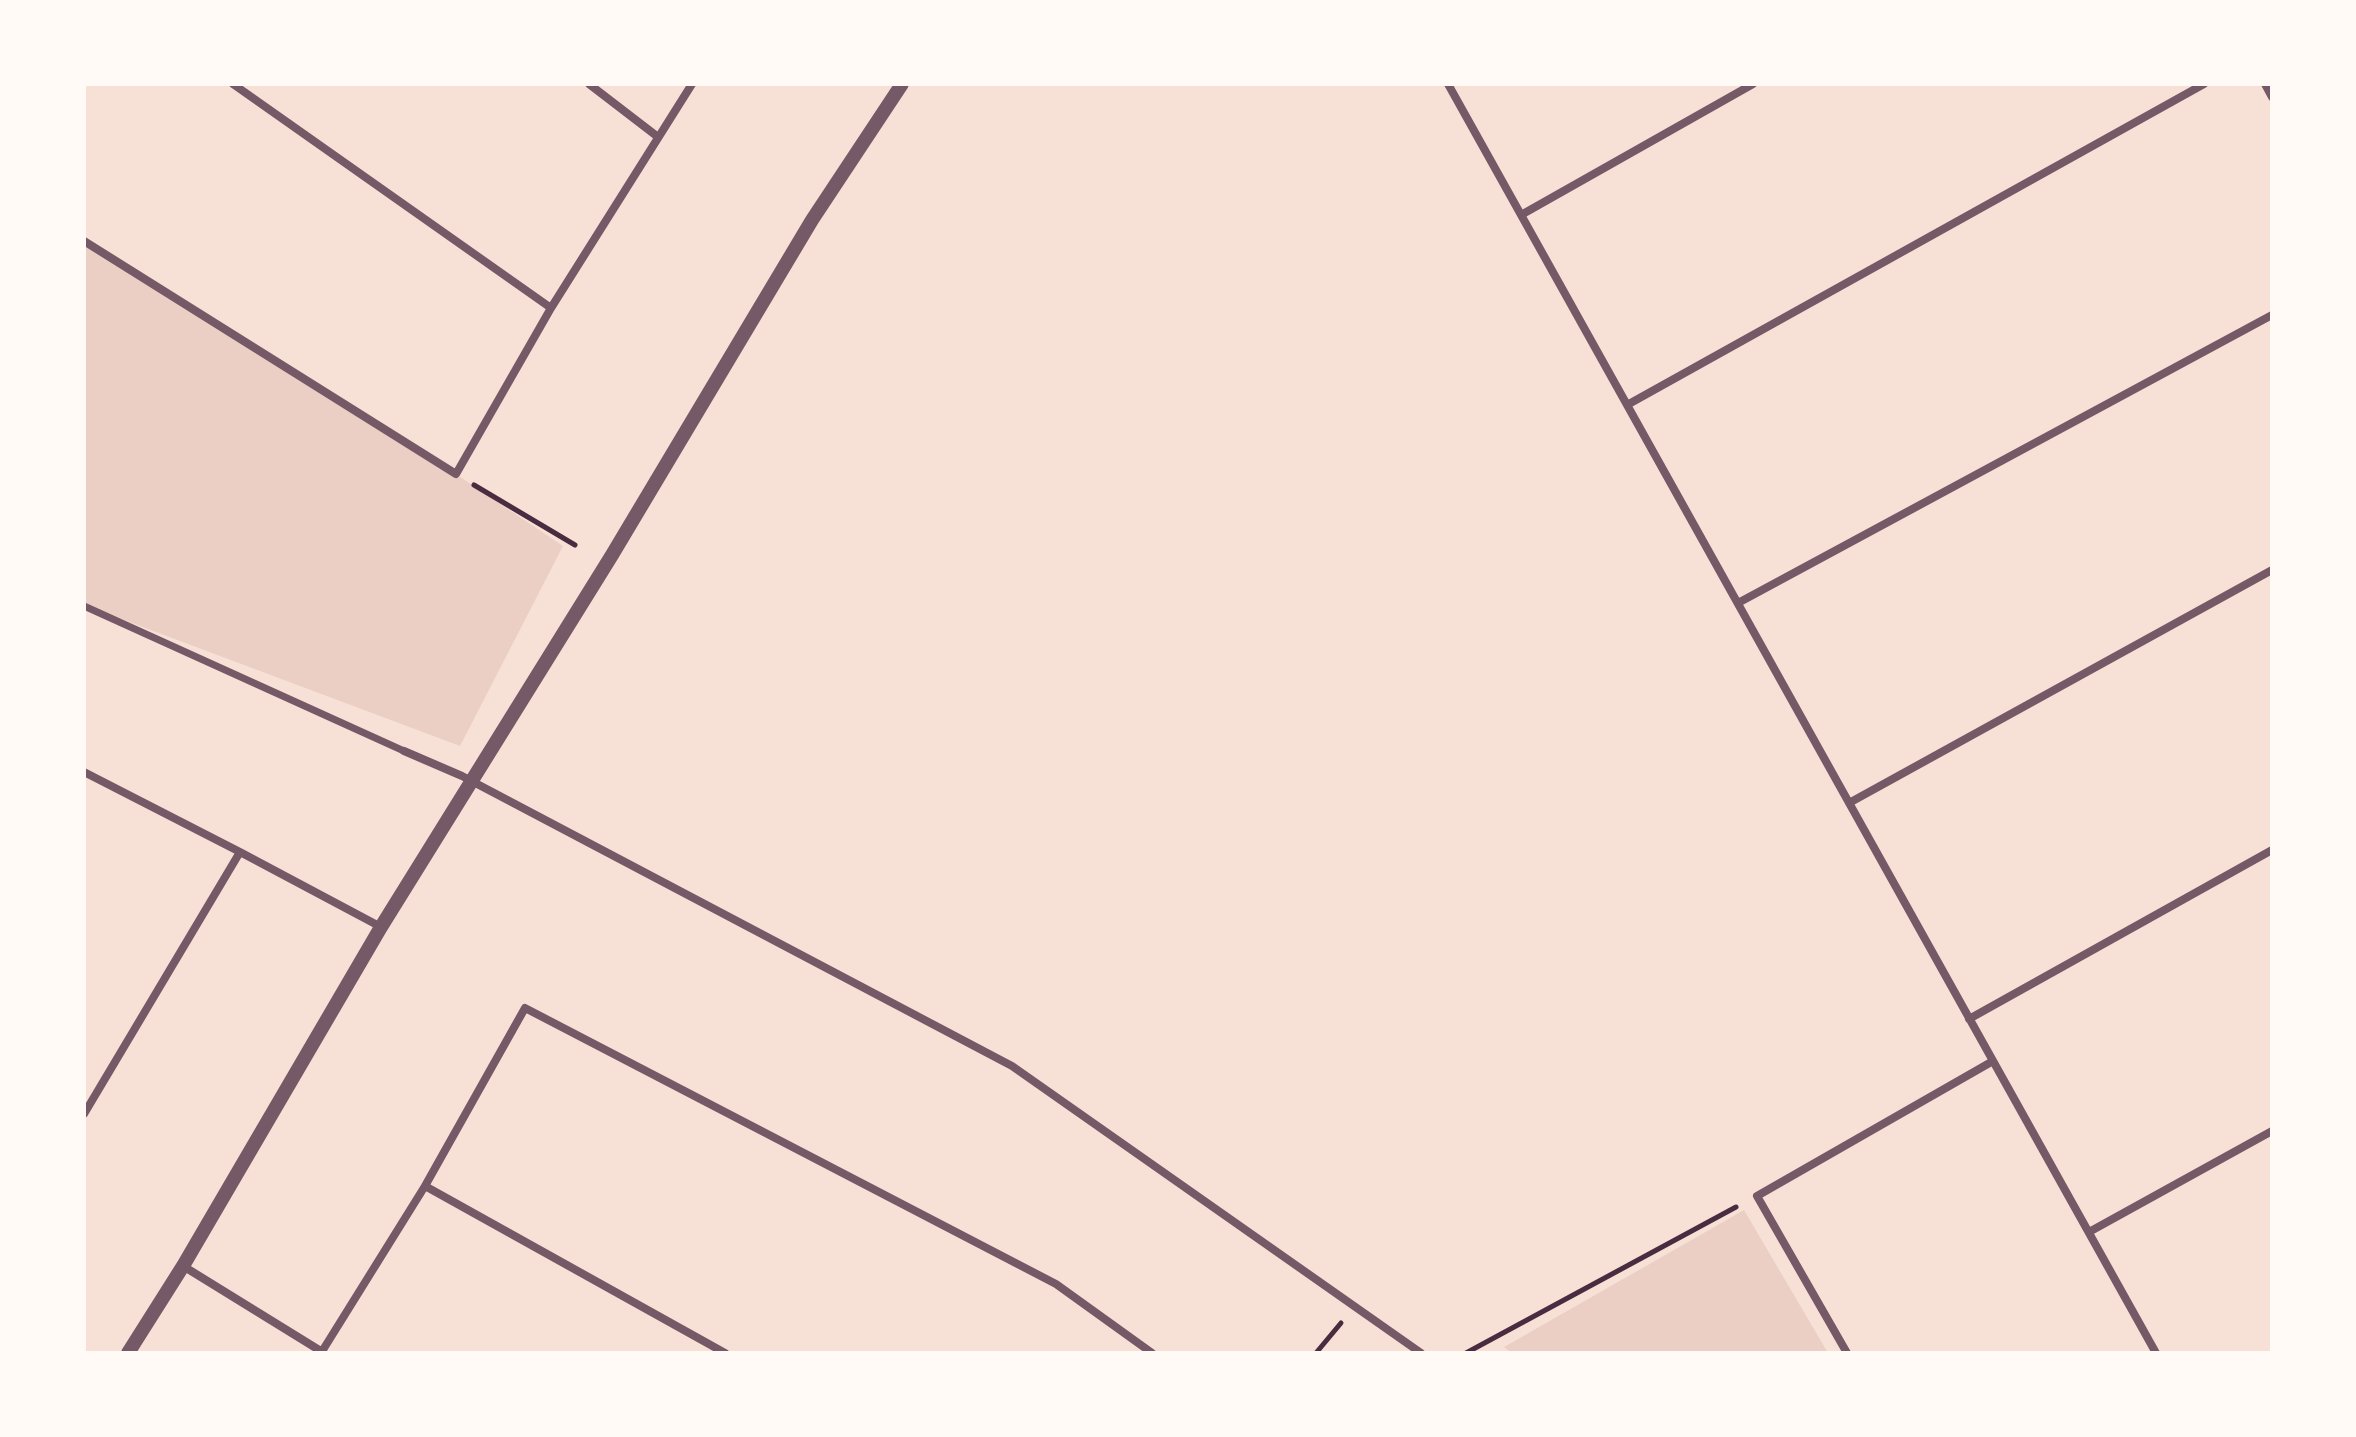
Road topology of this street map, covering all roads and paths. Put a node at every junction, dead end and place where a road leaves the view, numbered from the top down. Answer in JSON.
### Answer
{"nodes":[{"id":1,"x":233,"y":84,"type":"edge"},
{"id":2,"x":589,"y":84,"type":"edge"},
{"id":3,"x":692,"y":84,"type":"edge"},
{"id":4,"x":902,"y":84,"type":"edge"},
{"id":5,"x":1448,"y":84,"type":"edge"},
{"id":6,"x":1753,"y":84,"type":"edge"},
{"id":7,"x":2204,"y":84,"type":"edge"},
{"id":8,"x":2265,"y":84,"type":"edge"},
{"id":9,"x":2272,"y":97,"type":"edge"},
{"id":10,"x":658,"y":137,"type":"junction"},
{"id":11,"x":1521,"y":215,"type":"junction"},
{"id":12,"x":84,"y":241,"type":"edge"},
{"id":13,"x":551,"y":308,"type":"junction"},
{"id":14,"x":2272,"y":315,"type":"edge"},
{"id":15,"x":1627,"y":405,"type":"junction"},
{"id":16,"x":456,"y":474,"type":"junction"},
{"id":17,"x":575,"y":545,"type":"dead end"},
{"id":18,"x":2272,"y":570,"type":"edge"},
{"id":19,"x":1738,"y":603,"type":"junction"},
{"id":20,"x":84,"y":606,"type":"edge"},
{"id":21,"x":404,"y":751,"type":"joint"},
{"id":22,"x":84,"y":772,"type":"edge"},
{"id":23,"x":1849,"y":803,"type":"junction"},
{"id":24,"x":2272,"y":850,"type":"edge"},
{"id":25,"x":240,"y":852,"type":"junction"},
{"id":26,"x":381,"y":927,"type":"junction"},
{"id":27,"x":1969,"y":1019,"type":"junction"},
{"id":28,"x":1993,"y":1061,"type":"junction"},
{"id":29,"x":84,"y":1112,"type":"edge"},
{"id":30,"x":2272,"y":1131,"type":"edge"},
{"id":31,"x":425,"y":1186,"type":"junction"},
{"id":32,"x":1757,"y":1196,"type":"junction"},
{"id":33,"x":2089,"y":1232,"type":"junction"},
{"id":34,"x":183,"y":1266,"type":"junction"},
{"id":35,"x":1355,"y":1305,"type":"junction"},
{"id":36,"x":323,"y":1352,"type":"edge"},
{"id":37,"x":128,"y":1353,"type":"edge"},
{"id":38,"x":725,"y":1353,"type":"edge"},
{"id":39,"x":1152,"y":1353,"type":"edge"},
{"id":40,"x":1316,"y":1353,"type":"edge"},
{"id":41,"x":1421,"y":1353,"type":"edge"},
{"id":42,"x":1466,"y":1353,"type":"edge"},
{"id":43,"x":1847,"y":1353,"type":"edge"},
{"id":44,"x":2156,"y":1353,"type":"edge"}],
"edges":[{"from":1,"to":13,"type":"street"},
{"from":2,"to":10,"type":"street"},
{"from":3,"to":10,"type":"street"},
{"from":4,"to":26,"type":"street"},
{"from":5,"to":11,"type":"street"},
{"from":6,"to":11,"type":"street"},
{"from":7,"to":15,"type":"street"},
{"from":8,"to":9,"type":"street"},
{"from":10,"to":13,"type":"street"},
{"from":11,"to":15,"type":"street"},
{"from":12,"to":16,"type":"street"},
{"from":13,"to":16,"type":"street"},
{"from":14,"to":19,"type":"street"},
{"from":15,"to":19,"type":"street"},
{"from":16,"to":17,"type":"path"},
{"from":18,"to":23,"type":"street"},
{"from":19,"to":23,"type":"street"},
{"from":20,"to":21,"type":"street"},
{"from":21,"to":35,"type":"street"},
{"from":22,"to":25,"type":"street"},
{"from":23,"to":27,"type":"street"},
{"from":24,"to":27,"type":"street"},
{"from":25,"to":26,"type":"street"},
{"from":25,"to":29,"type":"street"},
{"from":26,"to":34,"type":"street"},
{"from":27,"to":28,"type":"street"},
{"from":28,"to":32,"type":"street"},
{"from":28,"to":33,"type":"street"},
{"from":30,"to":33,"type":"street"},
{"from":31,"to":36,"type":"street"},
{"from":31,"to":38,"type":"street"},
{"from":31,"to":39,"type":"street"},
{"from":32,"to":42,"type":"path"},
{"from":32,"to":43,"type":"street"},
{"from":33,"to":44,"type":"street"},
{"from":34,"to":36,"type":"street"},
{"from":34,"to":37,"type":"street"},
{"from":35,"to":40,"type":"path"},
{"from":35,"to":41,"type":"street"}]}
